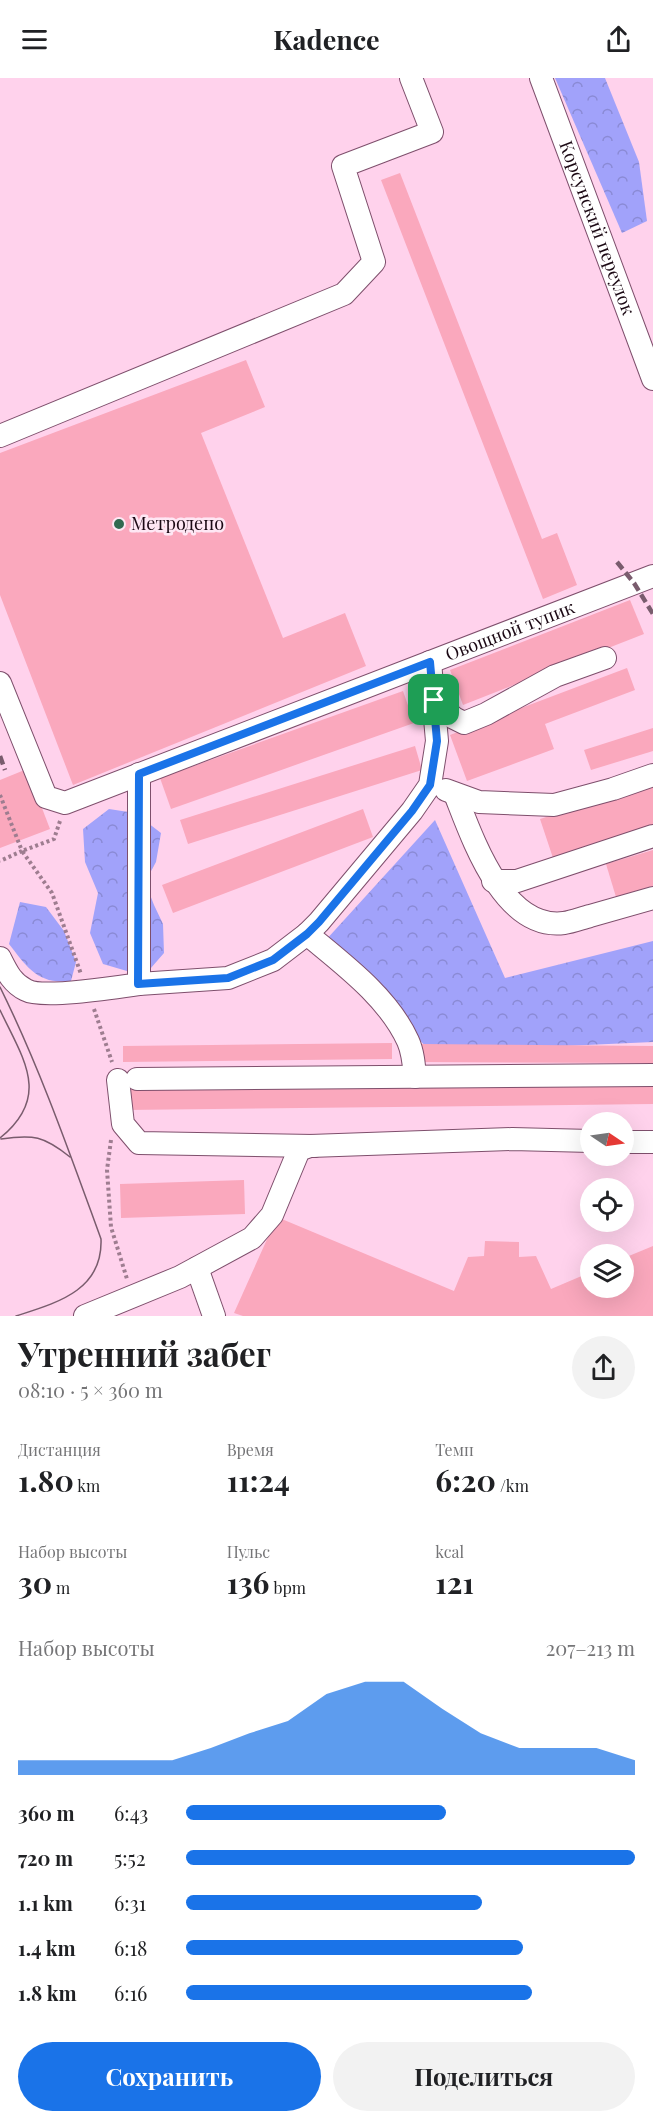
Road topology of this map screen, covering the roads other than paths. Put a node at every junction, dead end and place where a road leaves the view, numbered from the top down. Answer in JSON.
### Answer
{"nodes":[{"id":1,"x":411,"y":78,"type":"edge"},
{"id":2,"x":541,"y":78,"type":"edge"},
{"id":3,"x":653,"y":379,"type":"edge"},
{"id":4,"x":0,"y":436,"type":"edge"},
{"id":5,"x":653,"y":576,"type":"edge"},
{"id":6,"x":605,"y":657,"type":"dead end"},
{"id":7,"x":430,"y":662,"type":"junction"},
{"id":8,"x":0,"y":683,"type":"edge"},
{"id":9,"x":434,"y":700,"type":"junction"},
{"id":10,"x":139,"y":774,"type":"junction"},
{"id":11,"x":653,"y":775,"type":"edge"},
{"id":12,"x":430,"y":785,"type":"junction"},
{"id":13,"x":455,"y":794,"type":"junction"},
{"id":14,"x":653,"y":837,"type":"edge"},
{"id":15,"x":494,"y":881,"type":"junction"},
{"id":16,"x":653,"y":898,"type":"edge"},
{"id":17,"x":307,"y":934,"type":"junction"},
{"id":18,"x":0,"y":958,"type":"edge"},
{"id":19,"x":138,"y":984,"type":"junction"},
{"id":20,"x":653,"y":1075,"type":"edge"},
{"id":21,"x":415,"y":1077,"type":"junction"},
{"id":22,"x":580,"y":1141,"type":"edge"},
{"id":23,"x":634,"y":1142,"type":"edge"},
{"id":24,"x":653,"y":1142,"type":"edge"},
{"id":25,"x":315,"y":1146,"type":"junction"},
{"id":26,"x":197,"y":1268,"type":"junction"},
{"id":27,"x":85,"y":1316,"type":"edge"},
{"id":28,"x":214,"y":1316,"type":"edge"}],
"edges":[{"from":1,"to":4,"type":"street"},
{"from":2,"to":3,"type":"street","name":"Корсунский переулок"},
{"from":5,"to":7,"type":"street","name":"Овощной тупик"},
{"from":6,"to":9,"type":"street"},
{"from":7,"to":9,"type":"street"},
{"from":7,"to":10,"type":"street","name":"Овощной тупик"},
{"from":8,"to":10,"type":"street","name":"Овощной тупик"},
{"from":9,"to":12,"type":"street"},
{"from":10,"to":19,"type":"street"},
{"from":11,"to":13,"type":"street"},
{"from":12,"to":13,"type":"street"},
{"from":12,"to":17,"type":"street"},
{"from":13,"to":15,"type":"street"},
{"from":14,"to":15,"type":"street"},
{"from":15,"to":16,"type":"street"},
{"from":17,"to":19,"type":"street"},
{"from":17,"to":21,"type":"street"},
{"from":18,"to":19,"type":"street"},
{"from":20,"to":21,"type":"street"},
{"from":21,"to":25,"type":"street"},
{"from":22,"to":25,"type":"street"},
{"from":23,"to":24,"type":"street"},
{"from":25,"to":26,"type":"street"},
{"from":26,"to":27,"type":"street"},
{"from":26,"to":28,"type":"street"}]}
